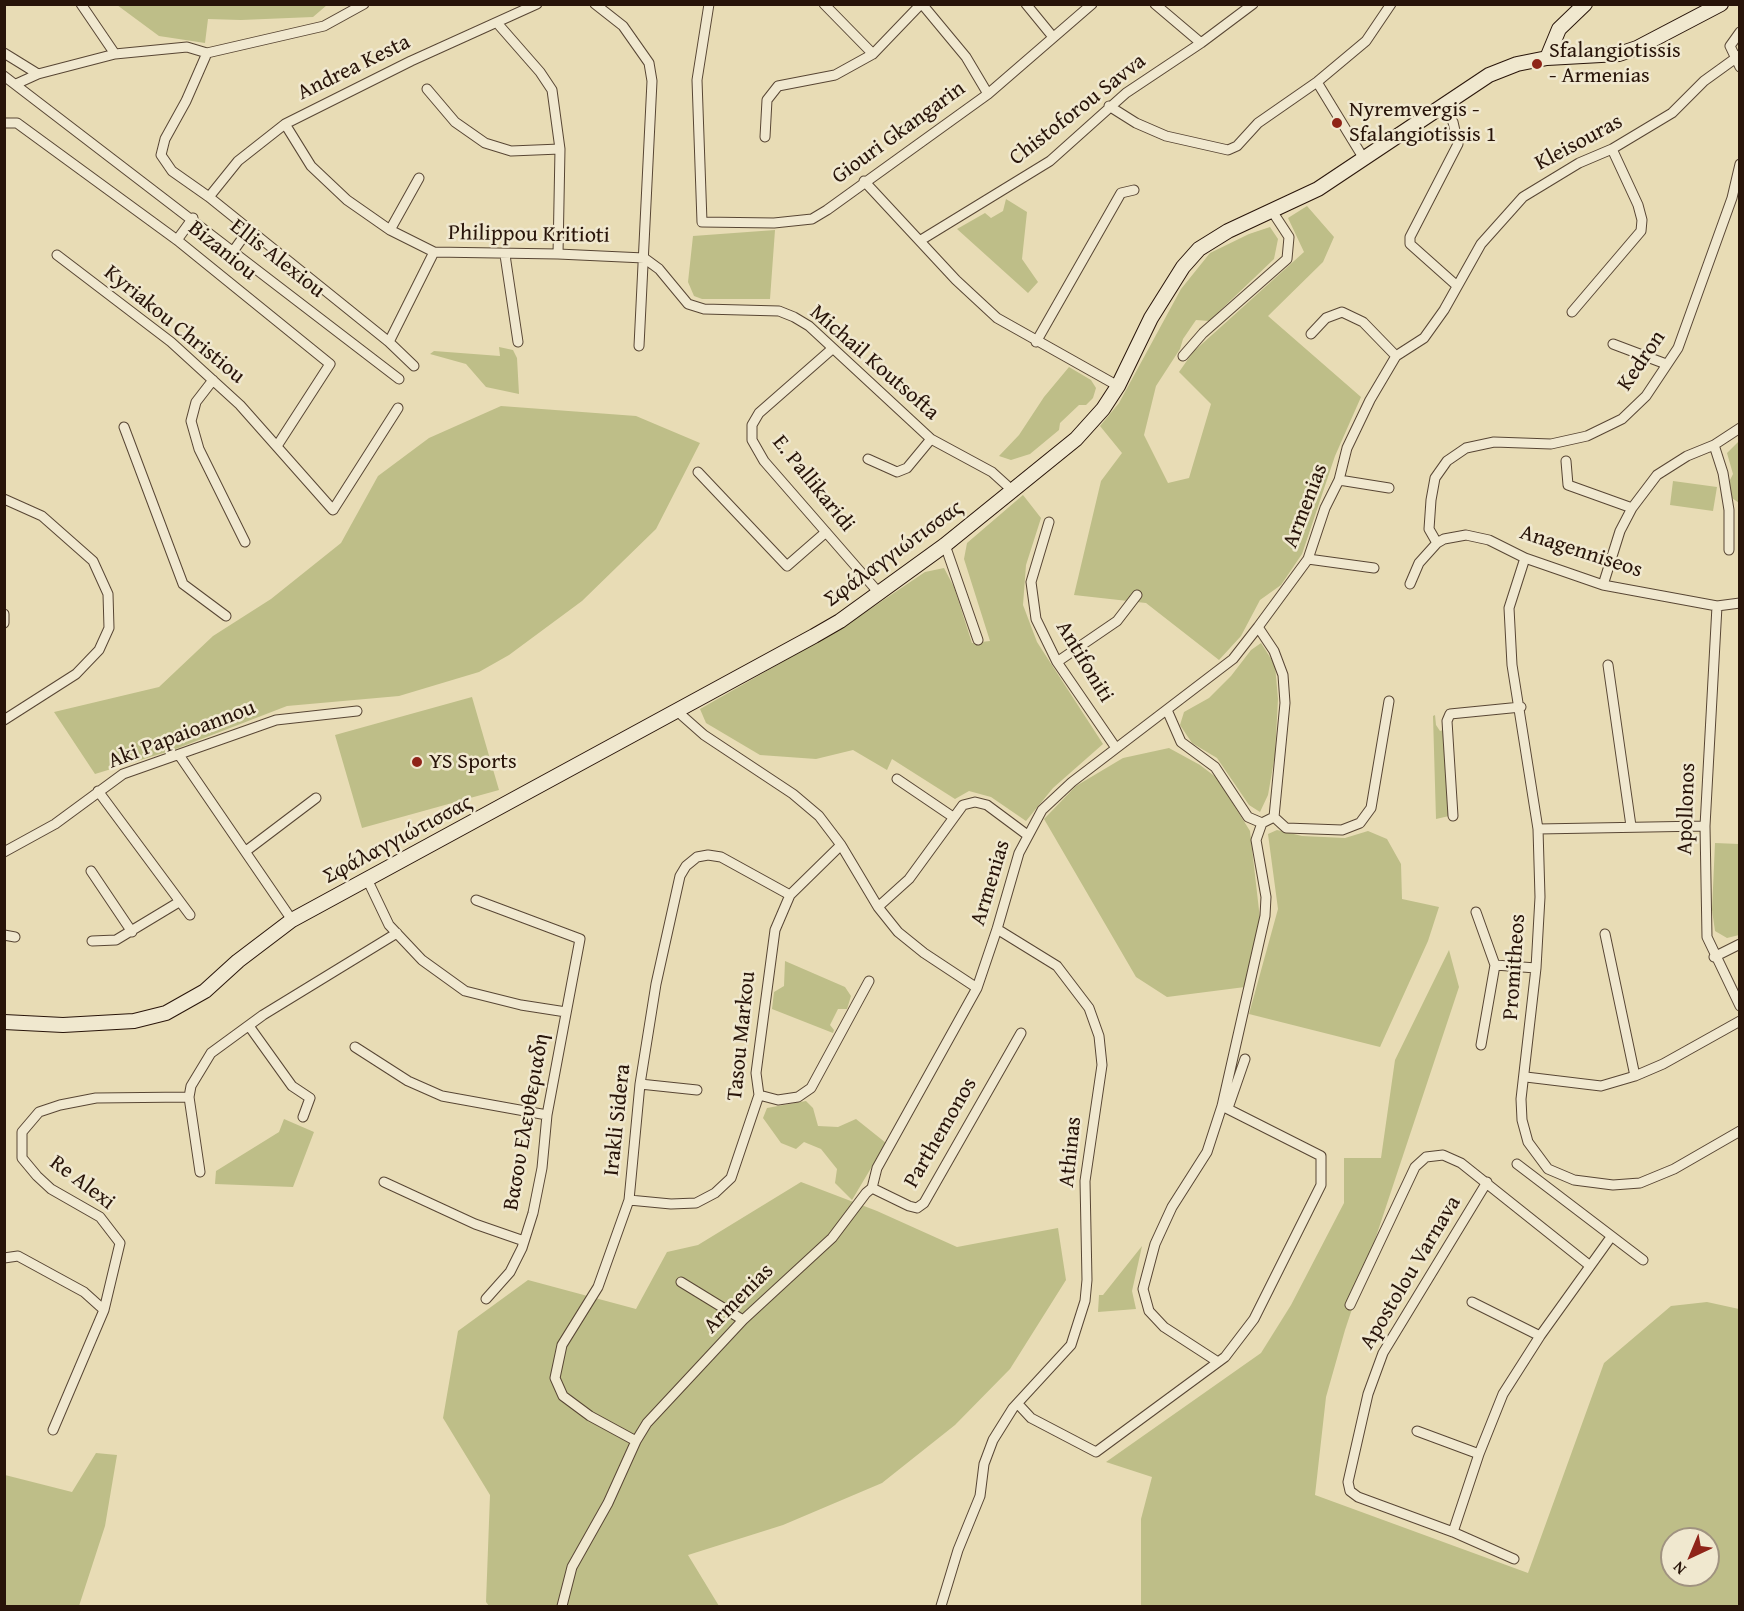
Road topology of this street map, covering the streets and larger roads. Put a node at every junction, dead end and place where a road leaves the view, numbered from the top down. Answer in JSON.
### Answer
{"nodes":[{"id":1,"x":81,"y":4,"type":"edge"},
{"id":2,"x":364,"y":4,"type":"edge"},
{"id":3,"x":537,"y":4,"type":"edge"},
{"id":4,"x":595,"y":4,"type":"edge"},
{"id":5,"x":709,"y":4,"type":"edge"},
{"id":6,"x":824,"y":4,"type":"edge"},
{"id":7,"x":921,"y":4,"type":"edge"},
{"id":8,"x":1026,"y":4,"type":"edge"},
{"id":9,"x":1092,"y":4,"type":"edge"},
{"id":10,"x":1155,"y":4,"type":"edge"},
{"id":11,"x":1253,"y":4,"type":"edge"},
{"id":12,"x":1391,"y":4,"type":"edge"},
{"id":13,"x":1585,"y":4,"type":"edge"},
{"id":14,"x":1721,"y":4,"type":"edge"},
{"id":15,"x":349,"y":8,"type":"edge"},
{"id":16,"x":498,"y":24,"type":"junction"},
{"id":17,"x":1740,"y":32,"type":"edge"},
{"id":18,"x":1053,"y":37,"type":"junction"},
{"id":19,"x":1202,"y":44,"type":"junction"},
{"id":20,"x":4,"y":53,"type":"edge"},
{"id":21,"x":207,"y":53,"type":"junction"},
{"id":22,"x":115,"y":54,"type":"junction"},
{"id":23,"x":873,"y":54,"type":"junction"},
{"id":24,"x":1547,"y":58,"type":"junction"},
{"id":25,"x":1738,"y":60,"type":"edge"},
{"id":26,"x":38,"y":75,"type":"junction"},
{"id":27,"x":4,"y":76,"type":"edge"},
{"id":28,"x":1317,"y":82,"type":"junction"},
{"id":29,"x":16,"y":84,"type":"junction"},
{"id":30,"x":427,"y":89,"type":"dead end"},
{"id":31,"x":988,"y":94,"type":"junction"},
{"id":32,"x":1109,"y":106,"type":"junction"},
{"id":33,"x":1442,"y":106,"type":"junction"},
{"id":34,"x":4,"y":123,"type":"edge"},
{"id":35,"x":285,"y":124,"type":"junction"},
{"id":36,"x":765,"y":137,"type":"dead end"},
{"id":37,"x":560,"y":149,"type":"junction"},
{"id":38,"x":1612,"y":149,"type":"junction"},
{"id":39,"x":1364,"y":159,"type":"junction"},
{"id":40,"x":1740,"y":164,"type":"edge"},
{"id":41,"x":419,"y":178,"type":"dead end"},
{"id":42,"x":864,"y":181,"type":"junction"},
{"id":43,"x":1134,"y":190,"type":"dead end"},
{"id":44,"x":209,"y":197,"type":"junction"},
{"id":45,"x":1736,"y":198,"type":"edge"},
{"id":46,"x":1272,"y":211,"type":"junction"},
{"id":47,"x":193,"y":219,"type":"junction"},
{"id":48,"x":249,"y":230,"type":"junction"},
{"id":49,"x":390,"y":230,"type":"junction"},
{"id":50,"x":177,"y":240,"type":"junction"},
{"id":51,"x":921,"y":240,"type":"junction"},
{"id":52,"x":234,"y":250,"type":"junction"},
{"id":53,"x":434,"y":252,"type":"junction"},
{"id":54,"x":558,"y":254,"type":"junction"},
{"id":55,"x":57,"y":255,"type":"dead end"},
{"id":56,"x":506,"y":255,"type":"junction"},
{"id":57,"x":644,"y":258,"type":"junction"},
{"id":58,"x":1456,"y":285,"type":"junction"},
{"id":59,"x":1572,"y":312,"type":"dead end"},
{"id":60,"x":1311,"y":334,"type":"dead end"},
{"id":61,"x":389,"y":342,"type":"junction"},
{"id":62,"x":518,"y":342,"type":"dead end"},
{"id":63,"x":1036,"y":342,"type":"junction"},
{"id":64,"x":1613,"y":344,"type":"dead end"},
{"id":65,"x":639,"y":346,"type":"dead end"},
{"id":66,"x":832,"y":349,"type":"junction"},
{"id":67,"x":1183,"y":356,"type":"dead end"},
{"id":68,"x":1396,"y":356,"type":"junction"},
{"id":69,"x":1666,"y":363,"type":"junction"},
{"id":70,"x":414,"y":366,"type":"dead end"},
{"id":71,"x":399,"y":379,"type":"dead end"},
{"id":72,"x":213,"y":380,"type":"junction"},
{"id":73,"x":1118,"y":386,"type":"junction"},
{"id":74,"x":398,"y":408,"type":"dead end"},
{"id":75,"x":124,"y":427,"type":"dead end"},
{"id":76,"x":1740,"y":428,"type":"edge"},
{"id":77,"x":931,"y":440,"type":"junction"},
{"id":78,"x":1713,"y":445,"type":"junction"},
{"id":79,"x":277,"y":446,"type":"junction"},
{"id":80,"x":868,"y":459,"type":"dead end"},
{"id":81,"x":1566,"y":461,"type":"dead end"},
{"id":82,"x":698,"y":472,"type":"dead end"},
{"id":83,"x":1339,"y":480,"type":"junction"},
{"id":84,"x":1389,"y":488,"type":"dead end"},
{"id":85,"x":1013,"y":491,"type":"junction"},
{"id":86,"x":4,"y":499,"type":"edge"},
{"id":87,"x":1632,"y":508,"type":"junction"},
{"id":88,"x":1740,"y":509,"type":"edge"},
{"id":89,"x":1729,"y":510,"type":"junction"},
{"id":90,"x":1049,"y":522,"type":"dead end"},
{"id":91,"x":826,"y":531,"type":"junction"},
{"id":92,"x":245,"y":542,"type":"dead end"},
{"id":93,"x":1437,"y":543,"type":"junction"},
{"id":94,"x":945,"y":545,"type":"junction"},
{"id":95,"x":1729,"y":550,"type":"dead end"},
{"id":96,"x":1525,"y":558,"type":"junction"},
{"id":97,"x":1308,"y":559,"type":"junction"},
{"id":98,"x":1374,"y":568,"type":"dead end"},
{"id":99,"x":1410,"y":584,"type":"dead end"},
{"id":100,"x":1602,"y":585,"type":"junction"},
{"id":101,"x":879,"y":593,"type":"junction"},
{"id":102,"x":1137,"y":595,"type":"dead end"},
{"id":103,"x":1740,"y":603,"type":"edge"},
{"id":104,"x":1717,"y":606,"type":"junction"},
{"id":105,"x":4,"y":614,"type":"edge"},
{"id":106,"x":226,"y":616,"type":"dead end"},
{"id":107,"x":4,"y":623,"type":"edge"},
{"id":108,"x":1258,"y":627,"type":"junction"},
{"id":109,"x":978,"y":640,"type":"dead end"},
{"id":110,"x":1057,"y":662,"type":"junction"},
{"id":111,"x":1608,"y":665,"type":"dead end"},
{"id":112,"x":1389,"y":702,"type":"dead end"},
{"id":113,"x":1521,"y":707,"type":"junction"},
{"id":114,"x":1167,"y":710,"type":"junction"},
{"id":115,"x":357,"y":711,"type":"dead end"},
{"id":116,"x":678,"y":712,"type":"junction"},
{"id":117,"x":4,"y":720,"type":"edge"},
{"id":118,"x":1116,"y":748,"type":"junction"},
{"id":119,"x":179,"y":755,"type":"junction"},
{"id":120,"x":897,"y":779,"type":"dead end"},
{"id":121,"x":98,"y":791,"type":"junction"},
{"id":122,"x":316,"y":798,"type":"dead end"},
{"id":123,"x":1453,"y":816,"type":"dead end"},
{"id":124,"x":953,"y":817,"type":"junction"},
{"id":125,"x":1274,"y":817,"type":"junction"},
{"id":126,"x":1262,"y":824,"type":"junction"},
{"id":127,"x":1631,"y":826,"type":"junction"},
{"id":128,"x":1705,"y":826,"type":"junction"},
{"id":129,"x":1538,"y":829,"type":"junction"},
{"id":130,"x":1026,"y":834,"type":"junction"},
{"id":131,"x":841,"y":845,"type":"junction"},
{"id":132,"x":246,"y":851,"type":"junction"},
{"id":133,"x":4,"y":852,"type":"edge"},
{"id":134,"x":91,"y":871,"type":"dead end"},
{"id":135,"x":368,"y":881,"type":"junction"},
{"id":136,"x":790,"y":895,"type":"junction"},
{"id":137,"x":476,"y":900,"type":"dead end"},
{"id":138,"x":179,"y":902,"type":"junction"},
{"id":139,"x":878,"y":907,"type":"junction"},
{"id":140,"x":1476,"y":912,"type":"dead end"},
{"id":141,"x":190,"y":915,"type":"dead end"},
{"id":142,"x":292,"y":920,"type":"junction"},
{"id":143,"x":998,"y":929,"type":"junction"},
{"id":144,"x":132,"y":932,"type":"junction"},
{"id":145,"x":397,"y":933,"type":"junction"},
{"id":146,"x":1605,"y":934,"type":"dead end"},
{"id":147,"x":4,"y":935,"type":"edge"},
{"id":148,"x":15,"y":937,"type":"dead end"},
{"id":149,"x":92,"y":941,"type":"dead end"},
{"id":150,"x":1740,"y":944,"type":"edge"},
{"id":151,"x":1714,"y":957,"type":"junction"},
{"id":152,"x":1495,"y":965,"type":"junction"},
{"id":153,"x":1536,"y":968,"type":"junction"},
{"id":154,"x":868,"y":981,"type":"dead end"},
{"id":155,"x":977,"y":988,"type":"junction"},
{"id":156,"x":1740,"y":1006,"type":"edge"},
{"id":157,"x":566,"y":1012,"type":"junction"},
{"id":158,"x":1740,"y":1021,"type":"edge"},
{"id":159,"x":4,"y":1022,"type":"edge"},
{"id":160,"x":249,"y":1026,"type":"junction"},
{"id":161,"x":1021,"y":1033,"type":"dead end"},
{"id":162,"x":1481,"y":1045,"type":"dead end"},
{"id":163,"x":355,"y":1047,"type":"dead end"},
{"id":164,"x":1245,"y":1059,"type":"dead end"},
{"id":165,"x":1635,"y":1076,"type":"junction"},
{"id":166,"x":1526,"y":1077,"type":"junction"},
{"id":167,"x":640,"y":1084,"type":"junction"},
{"id":168,"x":697,"y":1090,"type":"dead end"},
{"id":169,"x":759,"y":1095,"type":"junction"},
{"id":170,"x":189,"y":1097,"type":"junction"},
{"id":171,"x":1225,"y":1107,"type":"junction"},
{"id":172,"x":547,"y":1115,"type":"junction"},
{"id":173,"x":303,"y":1117,"type":"dead end"},
{"id":174,"x":1740,"y":1131,"type":"edge"},
{"id":175,"x":1517,"y":1164,"type":"dead end"},
{"id":176,"x":1548,"y":1169,"type":"junction"},
{"id":177,"x":200,"y":1172,"type":"dead end"},
{"id":178,"x":1537,"y":1181,"type":"junction"},
{"id":179,"x":384,"y":1182,"type":"dead end"},
{"id":180,"x":1487,"y":1182,"type":"junction"},
{"id":181,"x":872,"y":1188,"type":"junction"},
{"id":182,"x":629,"y":1200,"type":"junction"},
{"id":183,"x":1611,"y":1237,"type":"junction"},
{"id":184,"x":524,"y":1241,"type":"junction"},
{"id":185,"x":4,"y":1258,"type":"edge"},
{"id":186,"x":1643,"y":1260,"type":"dead end"},
{"id":187,"x":1589,"y":1265,"type":"junction"},
{"id":188,"x":681,"y":1282,"type":"dead end"},
{"id":189,"x":486,"y":1299,"type":"dead end"},
{"id":190,"x":1472,"y":1302,"type":"dead end"},
{"id":191,"x":1350,"y":1305,"type":"dead end"},
{"id":192,"x":104,"y":1310,"type":"junction"},
{"id":193,"x":743,"y":1320,"type":"junction"},
{"id":194,"x":1540,"y":1336,"type":"junction"},
{"id":195,"x":1218,"y":1362,"type":"junction"},
{"id":196,"x":1018,"y":1404,"type":"junction"},
{"id":197,"x":53,"y":1430,"type":"dead end"},
{"id":198,"x":1417,"y":1431,"type":"dead end"},
{"id":199,"x":636,"y":1441,"type":"junction"},
{"id":200,"x":1479,"y":1454,"type":"junction"},
{"id":201,"x":1453,"y":1532,"type":"junction"},
{"id":202,"x":1514,"y":1559,"type":"dead end"},
{"id":203,"x":562,"y":1606,"type":"edge"},
{"id":204,"x":941,"y":1606,"type":"edge"}],
"edges":[{"from":1,"to":22,"type":"street"},
{"from":2,"to":15,"type":"street"},
{"from":3,"to":16,"type":"street","name":"Andrea Kesta"},
{"from":4,"to":57,"type":"street"},
{"from":5,"to":42,"type":"street","name":"Giouri Gkangarin"},
{"from":6,"to":23,"type":"street"},
{"from":7,"to":23,"type":"street"},
{"from":7,"to":31,"type":"street"},
{"from":8,"to":18,"type":"street"},
{"from":9,"to":18,"type":"street","name":"Giouri Gkangarin"},
{"from":10,"to":19,"type":"street"},
{"from":11,"to":19,"type":"street","name":"Chistoforou Savva"},
{"from":12,"to":28,"type":"street"},
{"from":13,"to":24,"type":"street"},
{"from":14,"to":24,"type":"street","name":"Σφάλαγγιώτισσας"},
{"from":15,"to":21,"type":"street"},
{"from":16,"to":35,"type":"street","name":"Andrea Kesta"},
{"from":16,"to":37,"type":"street"},
{"from":17,"to":25,"type":"street"},
{"from":18,"to":31,"type":"street","name":"Giouri Gkangarin"},
{"from":19,"to":32,"type":"street","name":"Chistoforou Savva"},
{"from":20,"to":26,"type":"street"},
{"from":21,"to":22,"type":"street"},
{"from":21,"to":44,"type":"street","name":"Ellis Alexiou"},
{"from":22,"to":26,"type":"street"},
{"from":23,"to":36,"type":"street"},
{"from":24,"to":33,"type":"street","name":"Σφάλαγγιώτισσας"},
{"from":25,"to":38,"type":"street","name":"Kleisouras"},
{"from":26,"to":29,"type":"street"},
{"from":27,"to":29,"type":"street","name":"Ellis Alexiou"},
{"from":28,"to":32,"type":"street"},
{"from":28,"to":39,"type":"street"},
{"from":29,"to":47,"type":"street","name":"Ellis Alexiou"},
{"from":30,"to":37,"type":"street"},
{"from":31,"to":42,"type":"street","name":"Giouri Gkangarin"},
{"from":32,"to":51,"type":"street","name":"Chistoforou Savva"},
{"from":33,"to":39,"type":"street","name":"Σφάλαγγιώτισσας"},
{"from":33,"to":58,"type":"street"},
{"from":34,"to":50,"type":"street","name":"Bizaniou"},
{"from":35,"to":44,"type":"street","name":"Andrea Kesta"},
{"from":35,"to":49,"type":"street","name":"Philippou Kritioti"},
{"from":37,"to":54,"type":"street"},
{"from":38,"to":58,"type":"street","name":"Kleisouras"},
{"from":38,"to":59,"type":"street"},
{"from":39,"to":46,"type":"street","name":"Σφάλαγγιώτισσας"},
{"from":40,"to":45,"type":"street","name":"Kedron"},
{"from":41,"to":49,"type":"street"},
{"from":42,"to":51,"type":"street"},
{"from":43,"to":63,"type":"street"},
{"from":44,"to":48,"type":"street","name":"Ellis Alexiou"},
{"from":45,"to":69,"type":"street","name":"Kedron"},
{"from":46,"to":67,"type":"street"},
{"from":46,"to":73,"type":"street","name":"Σφάλαγγιώτισσας"},
{"from":47,"to":50,"type":"street"},
{"from":47,"to":52,"type":"street","name":"Ellis Alexiou"},
{"from":48,"to":52,"type":"street"},
{"from":48,"to":61,"type":"street","name":"Ellis Alexiou"},
{"from":49,"to":53,"type":"street","name":"Philippou Kritioti"},
{"from":50,"to":79,"type":"street","name":"Bizaniou"},
{"from":51,"to":63,"type":"street"},
{"from":52,"to":71,"type":"street","name":"Ellis Alexiou"},
{"from":53,"to":56,"type":"street","name":"Philippou Kritioti"},
{"from":53,"to":61,"type":"street"},
{"from":54,"to":56,"type":"street","name":"Philippou Kritioti"},
{"from":54,"to":57,"type":"street","name":"Philippou Kritioti"},
{"from":55,"to":72,"type":"street","name":"Kyriakou Christiou"},
{"from":56,"to":62,"type":"street"},
{"from":57,"to":65,"type":"street"},
{"from":57,"to":66,"type":"street","name":"Michail Koutsofta"},
{"from":58,"to":68,"type":"street","name":"Kleisouras"},
{"from":60,"to":68,"type":"street"},
{"from":61,"to":70,"type":"street","name":"Ellis Alexiou"},
{"from":63,"to":73,"type":"street"},
{"from":64,"to":69,"type":"street"},
{"from":66,"to":77,"type":"street","name":"Michail Koutsofta"},
{"from":66,"to":91,"type":"street","name":"E. Pallikaridi"},
{"from":68,"to":83,"type":"street","name":"Armenias"},
{"from":69,"to":93,"type":"street","name":"Kedron"},
{"from":72,"to":79,"type":"street","name":"Kyriakou Christiou"},
{"from":72,"to":92,"type":"street"},
{"from":73,"to":85,"type":"street","name":"Σφάλαγγιώτισσας"},
{"from":74,"to":79,"type":"street","name":"Kyriakou Christiou"},
{"from":75,"to":106,"type":"street"},
{"from":76,"to":78,"type":"street"},
{"from":77,"to":80,"type":"street"},
{"from":77,"to":85,"type":"street","name":"Michail Koutsofta"},
{"from":78,"to":87,"type":"street"},
{"from":78,"to":89,"type":"street"},
{"from":81,"to":87,"type":"street"},
{"from":82,"to":91,"type":"street"},
{"from":83,"to":84,"type":"street"},
{"from":83,"to":97,"type":"street","name":"Armenias"},
{"from":85,"to":94,"type":"street","name":"Σφάλαγγιώτισσας"},
{"from":86,"to":117,"type":"street"},
{"from":87,"to":100,"type":"street"},
{"from":88,"to":89,"type":"street"},
{"from":89,"to":95,"type":"street"},
{"from":90,"to":110,"type":"street","name":"Antifoniti"},
{"from":91,"to":101,"type":"street","name":"E. Pallikaridi"},
{"from":93,"to":96,"type":"street","name":"Anagenniseos"},
{"from":93,"to":99,"type":"street"},
{"from":94,"to":101,"type":"street","name":"Σφάλαγγιώτισσας"},
{"from":94,"to":109,"type":"street"},
{"from":96,"to":100,"type":"street","name":"Anagenniseos"},
{"from":96,"to":113,"type":"street","name":"Promitheos"},
{"from":97,"to":98,"type":"street"},
{"from":97,"to":108,"type":"street","name":"Armenias"},
{"from":100,"to":104,"type":"street","name":"Anagenniseos"},
{"from":101,"to":116,"type":"street","name":"Σφάλαγγιώτισσας"},
{"from":102,"to":110,"type":"street"},
{"from":103,"to":104,"type":"street","name":"Anagenniseos"},
{"from":104,"to":128,"type":"street","name":"Apollonos"},
{"from":105,"to":107,"type":"street"},
{"from":108,"to":114,"type":"street","name":"Armenias"},
{"from":108,"to":125,"type":"street"},
{"from":110,"to":118,"type":"street","name":"Antifoniti"},
{"from":111,"to":127,"type":"street"},
{"from":112,"to":125,"type":"street"},
{"from":113,"to":123,"type":"street"},
{"from":113,"to":129,"type":"street","name":"Promitheos"},
{"from":114,"to":118,"type":"street","name":"Armenias"},
{"from":114,"to":126,"type":"street"},
{"from":115,"to":119,"type":"street","name":"Aki Papaioannou"},
{"from":116,"to":131,"type":"street"},
{"from":116,"to":135,"type":"street","name":"Σφάλαγγιώτισσας"},
{"from":118,"to":130,"type":"street","name":"Armenias"},
{"from":119,"to":121,"type":"street","name":"Aki Papaioannou"},
{"from":119,"to":132,"type":"street"},
{"from":120,"to":124,"type":"street"},
{"from":121,"to":133,"type":"street","name":"Aki Papaioannou"},
{"from":121,"to":138,"type":"street"},
{"from":122,"to":132,"type":"street"},
{"from":124,"to":130,"type":"street"},
{"from":124,"to":139,"type":"street"},
{"from":125,"to":126,"type":"street"},
{"from":126,"to":171,"type":"street"},
{"from":127,"to":128,"type":"street"},
{"from":127,"to":129,"type":"street"},
{"from":128,"to":151,"type":"street","name":"Apollonos"},
{"from":129,"to":153,"type":"street","name":"Promitheos"},
{"from":130,"to":143,"type":"street","name":"Armenias"},
{"from":131,"to":136,"type":"street","name":"Tasou Markou"},
{"from":131,"to":139,"type":"street"},
{"from":132,"to":142,"type":"street"},
{"from":134,"to":144,"type":"street"},
{"from":135,"to":142,"type":"street","name":"Σφάλαγγιώτισσας"},
{"from":135,"to":145,"type":"street"},
{"from":136,"to":167,"type":"street","name":"Irakli Sidera"},
{"from":136,"to":169,"type":"street","name":"Tasou Markou"},
{"from":137,"to":157,"type":"street","name":"Βασου Ελευθεριαδη"},
{"from":138,"to":141,"type":"street"},
{"from":138,"to":144,"type":"street"},
{"from":139,"to":155,"type":"street"},
{"from":140,"to":152,"type":"street"},
{"from":142,"to":159,"type":"street","name":"Σφάλαγγιώτισσας"},
{"from":143,"to":155,"type":"street","name":"Armenias"},
{"from":143,"to":196,"type":"street","name":"Athinas"},
{"from":144,"to":149,"type":"street"},
{"from":145,"to":157,"type":"street"},
{"from":145,"to":160,"type":"street"},
{"from":146,"to":165,"type":"street"},
{"from":147,"to":148,"type":"street"},
{"from":150,"to":151,"type":"street"},
{"from":151,"to":156,"type":"street","name":"Apollonos"},
{"from":152,"to":153,"type":"street"},
{"from":152,"to":162,"type":"street"},
{"from":153,"to":166,"type":"street","name":"Promitheos"},
{"from":154,"to":169,"type":"street"},
{"from":155,"to":181,"type":"street","name":"Armenias"},
{"from":157,"to":172,"type":"street","name":"Βασου Ελευθεριαδη"},
{"from":158,"to":165,"type":"street"},
{"from":160,"to":170,"type":"street"},
{"from":160,"to":173,"type":"street"},
{"from":161,"to":181,"type":"street","name":"Parthemonos"},
{"from":163,"to":172,"type":"street"},
{"from":164,"to":171,"type":"street"},
{"from":165,"to":166,"type":"street"},
{"from":166,"to":176,"type":"street","name":"Promitheos"},
{"from":167,"to":168,"type":"street"},
{"from":167,"to":182,"type":"street","name":"Irakli Sidera"},
{"from":169,"to":182,"type":"street","name":"Tasou Markou"},
{"from":170,"to":177,"type":"street"},
{"from":170,"to":192,"type":"street","name":"Re Alexi"},
{"from":171,"to":195,"type":"street"},
{"from":171,"to":195,"type":"street"},
{"from":172,"to":184,"type":"street","name":"Βασου Ελευθεριαδη"},
{"from":174,"to":176,"type":"street"},
{"from":175,"to":178,"type":"street"},
{"from":176,"to":178,"type":"street"},
{"from":178,"to":183,"type":"street"},
{"from":179,"to":184,"type":"street"},
{"from":180,"to":187,"type":"street"},
{"from":180,"to":191,"type":"street"},
{"from":180,"to":201,"type":"street","name":"Apostolou Varnava"},
{"from":181,"to":193,"type":"street","name":"Armenias"},
{"from":182,"to":199,"type":"street","name":"Irakli Sidera"},
{"from":183,"to":186,"type":"street"},
{"from":183,"to":187,"type":"street"},
{"from":184,"to":189,"type":"street","name":"Βασου Ελευθεριαδη"},
{"from":185,"to":192,"type":"street"},
{"from":187,"to":194,"type":"street"},
{"from":188,"to":193,"type":"street"},
{"from":190,"to":194,"type":"street"},
{"from":192,"to":197,"type":"street","name":"Re Alexi"},
{"from":193,"to":199,"type":"street","name":"Armenias"},
{"from":194,"to":200,"type":"street"},
{"from":195,"to":196,"type":"street"},
{"from":196,"to":204,"type":"street","name":"Athinas"},
{"from":198,"to":200,"type":"street"},
{"from":199,"to":203,"type":"street","name":"Armenias"},
{"from":200,"to":201,"type":"street"},
{"from":201,"to":202,"type":"street","name":"Apostolou Varnava"}]}
